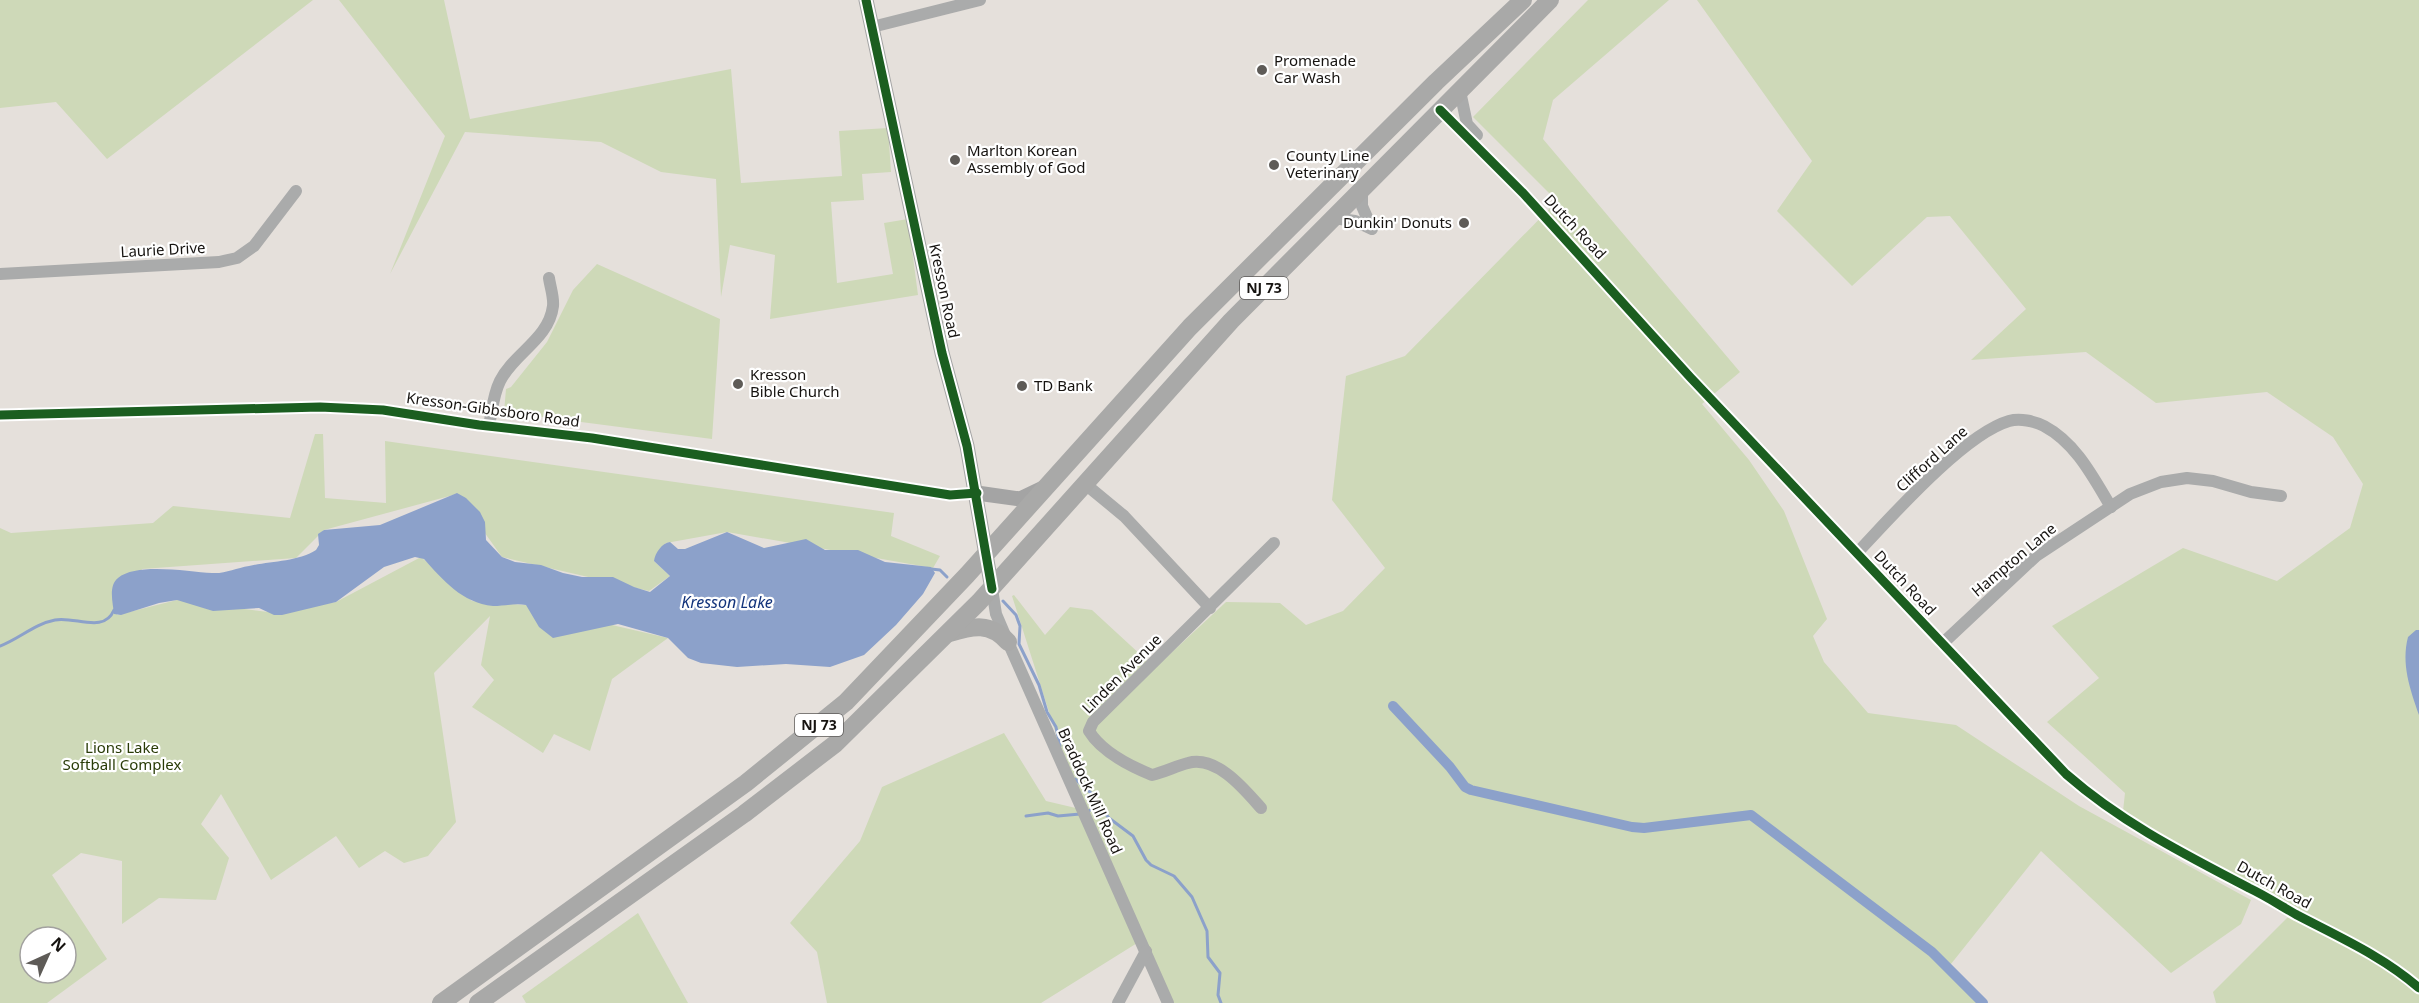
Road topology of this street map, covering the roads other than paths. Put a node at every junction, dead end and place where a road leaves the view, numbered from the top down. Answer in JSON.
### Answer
{"nodes":[{"id":1,"x":866,"y":0,"type":"edge"},
{"id":2,"x":980,"y":0,"type":"edge"},
{"id":3,"x":1523,"y":0,"type":"edge"},
{"id":4,"x":1550,"y":0,"type":"edge"},
{"id":5,"x":872,"y":27,"type":"junction"},
{"id":6,"x":1466,"y":56,"type":"junction"},
{"id":7,"x":1460,"y":90,"type":"junction"},
{"id":8,"x":1440,"y":110,"type":"junction"},
{"id":9,"x":1490,"y":159,"type":"junction"},
{"id":10,"x":1362,"y":189,"type":"junction"},
{"id":11,"x":296,"y":191,"type":"dead end"},
{"id":12,"x":1333,"y":218,"type":"junction"},
{"id":13,"x":0,"y":274,"type":"edge"},
{"id":14,"x":549,"y":278,"type":"dead end"},
{"id":15,"x":0,"y":415,"type":"edge"},
{"id":16,"x":489,"y":426,"type":"junction"},
{"id":17,"x":1084,"y":483,"type":"junction"},
{"id":18,"x":1046,"y":486,"type":"junction"},
{"id":19,"x":977,"y":493,"type":"junction"},
{"id":20,"x":2281,"y":496,"type":"dead end"},
{"id":21,"x":2111,"y":507,"type":"junction"},
{"id":22,"x":1274,"y":543,"type":"dead end"},
{"id":23,"x":986,"y":552,"type":"junction"},
{"id":24,"x":1857,"y":553,"type":"junction"},
{"id":25,"x":992,"y":588,"type":"junction"},
{"id":26,"x":1210,"y":608,"type":"junction"},
{"id":27,"x":942,"y":636,"type":"junction"},
{"id":28,"x":1008,"y":642,"type":"junction"},
{"id":29,"x":1942,"y":644,"type":"junction"},
{"id":30,"x":1261,"y":808,"type":"dead end"},
{"id":31,"x":1146,"y":951,"type":"junction"},
{"id":32,"x":2419,"y":988,"type":"edge"},
{"id":33,"x":441,"y":1003,"type":"edge"},
{"id":34,"x":478,"y":1003,"type":"edge"},
{"id":35,"x":1118,"y":1003,"type":"edge"},
{"id":36,"x":1168,"y":1003,"type":"edge"}],
"edges":[{"from":1,"to":5,"type":"main road","name":"Kresson Road"},
{"from":2,"to":5,"type":"street"},
{"from":3,"to":6,"type":"highway","number":"NJ 73"},
{"from":4,"to":7,"type":"highway","number":"NJ 73"},
{"from":5,"to":19,"type":"main road","name":"Kresson Road"},
{"from":6,"to":8,"type":"highway"},
{"from":6,"to":18,"type":"highway","number":"NJ 73"},
{"from":7,"to":8,"type":"highway","number":"NJ 73"},
{"from":7,"to":9,"type":"street","name":"Dutch Road"},
{"from":8,"to":9,"type":"street","name":"Dutch Road"},
{"from":8,"to":10,"type":"highway","number":"NJ 73"},
{"from":9,"to":24,"type":"street","name":"Dutch Road"},
{"from":10,"to":12,"type":"highway","number":"NJ 73"},
{"from":10,"to":12,"type":"street"},
{"from":11,"to":13,"type":"street","name":"Laurie Drive"},
{"from":12,"to":17,"type":"highway","number":"NJ 73"},
{"from":14,"to":16,"type":"street"},
{"from":15,"to":16,"type":"street","name":"Kresson-Gibbsboro Road"},
{"from":16,"to":19,"type":"street","name":"Kresson-Gibbsboro Road"},
{"from":17,"to":25,"type":"highway","number":"NJ 73"},
{"from":17,"to":26,"type":"street"},
{"from":18,"to":19,"type":"main road"},
{"from":18,"to":23,"type":"highway","number":"NJ 73"},
{"from":19,"to":23,"type":"main road","name":"Kresson Road"},
{"from":20,"to":21,"type":"street","name":"Hampton Lane"},
{"from":21,"to":24,"type":"street","name":"Clifford Lane"},
{"from":21,"to":29,"type":"street","name":"Hampton Lane"},
{"from":22,"to":26,"type":"street","name":"Linden Avenue"},
{"from":23,"to":25,"type":"main road","name":"Kresson Road"},
{"from":23,"to":33,"type":"highway","number":"NJ 73"},
{"from":24,"to":29,"type":"street","name":"Dutch Road"},
{"from":25,"to":27,"type":"highway","number":"NJ 73"},
{"from":25,"to":28,"type":"street","name":"Braddock Mill Road"},
{"from":26,"to":30,"type":"street","name":"Linden Avenue"},
{"from":27,"to":28,"type":"highway"},
{"from":27,"to":34,"type":"highway","number":"NJ 73"},
{"from":28,"to":31,"type":"street","name":"Braddock Mill Road"},
{"from":29,"to":32,"type":"street","name":"Dutch Road"},
{"from":31,"to":35,"type":"street"},
{"from":31,"to":36,"type":"street","name":"Braddock Mill Road"}]}
